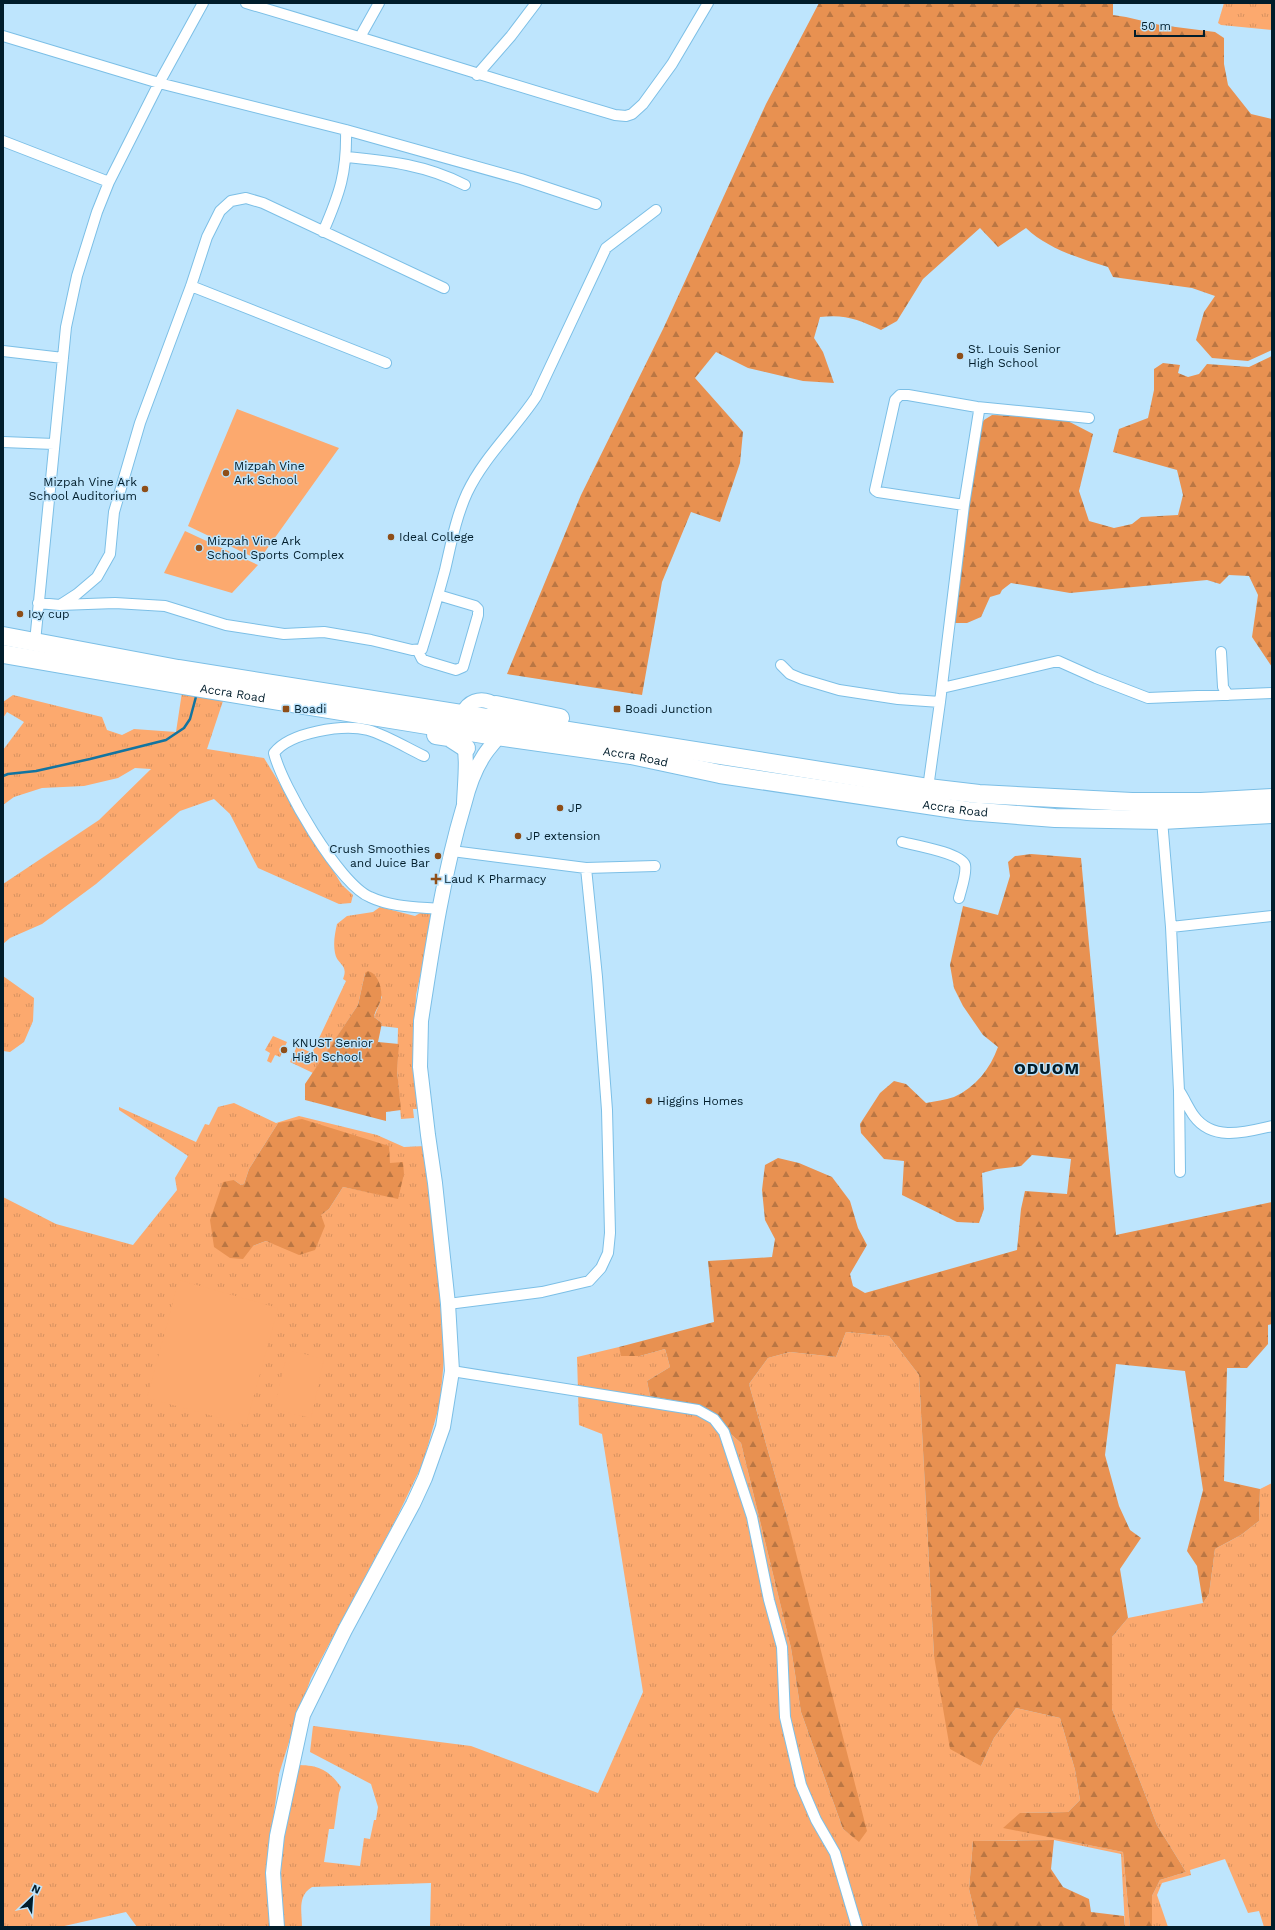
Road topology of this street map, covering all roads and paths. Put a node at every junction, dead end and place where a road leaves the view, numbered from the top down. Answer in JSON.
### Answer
{"nodes":[{"id":1,"x":203,"y":3,"type":"edge"},
{"id":2,"x":246,"y":3,"type":"edge"},
{"id":3,"x":379,"y":3,"type":"edge"},
{"id":4,"x":536,"y":3,"type":"edge"},
{"id":5,"x":708,"y":3,"type":"edge"},
{"id":6,"x":3,"y":36,"type":"edge"},
{"id":7,"x":360,"y":37,"type":"junction"},
{"id":8,"x":477,"y":75,"type":"junction"},
{"id":9,"x":159,"y":83,"type":"junction"},
{"id":10,"x":346,"y":130,"type":"junction"},
{"id":11,"x":4,"y":143,"type":"edge"},
{"id":12,"x":347,"y":157,"type":"junction"},
{"id":13,"x":109,"y":182,"type":"junction"},
{"id":14,"x":465,"y":185,"type":"dead end"},
{"id":15,"x":596,"y":204,"type":"dead end"},
{"id":16,"x":656,"y":210,"type":"dead end"},
{"id":17,"x":324,"y":232,"type":"junction"},
{"id":18,"x":191,"y":286,"type":"junction"},
{"id":19,"x":444,"y":288,"type":"dead end"},
{"id":20,"x":3,"y":351,"type":"edge"},
{"id":21,"x":63,"y":358,"type":"junction"},
{"id":22,"x":386,"y":363,"type":"dead end"},
{"id":23,"x":977,"y":407,"type":"junction"},
{"id":24,"x":1089,"y":418,"type":"dead end"},
{"id":25,"x":3,"y":442,"type":"edge"},
{"id":26,"x":54,"y":444,"type":"junction"},
{"id":27,"x":964,"y":505,"type":"junction"},
{"id":28,"x":438,"y":595,"type":"junction"},
{"id":29,"x":38,"y":603,"type":"junction"},
{"id":30,"x":60,"y":605,"type":"junction"},
{"id":31,"x":3,"y":636,"type":"edge"},
{"id":32,"x":35,"y":642,"type":"junction"},
{"id":33,"x":418,"y":650,"type":"junction"},
{"id":34,"x":1221,"y":652,"type":"dead end"},
{"id":35,"x":3,"y":654,"type":"edge"},
{"id":36,"x":781,"y":666,"type":"dead end"},
{"id":37,"x":942,"y":688,"type":"junction"},
{"id":38,"x":1272,"y":693,"type":"edge"},
{"id":39,"x":1228,"y":695,"type":"junction"},
{"id":40,"x":940,"y":702,"type":"junction"},
{"id":41,"x":359,"y":713,"type":"junction"},
{"id":42,"x":500,"y":721,"type":"junction"},
{"id":43,"x":463,"y":722,"type":"junction"},
{"id":44,"x":466,"y":748,"type":"junction"},
{"id":45,"x":424,"y":756,"type":"dead end"},
{"id":46,"x":928,"y":788,"type":"junction"},
{"id":47,"x":1272,"y":798,"type":"edge"},
{"id":48,"x":464,"y":803,"type":"junction"},
{"id":49,"x":1272,"y":814,"type":"edge"},
{"id":50,"x":1162,"y":820,"type":"junction"},
{"id":51,"x":902,"y":842,"type":"dead end"},
{"id":52,"x":452,"y":851,"type":"junction"},
{"id":53,"x":655,"y":866,"type":"dead end"},
{"id":54,"x":586,"y":868,"type":"junction"},
{"id":55,"x":959,"y":898,"type":"dead end"},
{"id":56,"x":439,"y":909,"type":"junction"},
{"id":57,"x":1272,"y":916,"type":"edge"},
{"id":58,"x":1171,"y":927,"type":"junction"},
{"id":59,"x":1179,"y":1090,"type":"junction"},
{"id":60,"x":1272,"y":1126,"type":"edge"},
{"id":61,"x":1180,"y":1172,"type":"dead end"},
{"id":62,"x":448,"y":1304,"type":"junction"},
{"id":63,"x":452,"y":1372,"type":"junction"},
{"id":64,"x":277,"y":1927,"type":"edge"},
{"id":65,"x":857,"y":1927,"type":"edge"}],
"edges":[{"from":1,"to":9,"type":"street"},
{"from":2,"to":7,"type":"street"},
{"from":3,"to":7,"type":"street"},
{"from":4,"to":8,"type":"street"},
{"from":5,"to":8,"type":"street"},
{"from":6,"to":9,"type":"street"},
{"from":7,"to":8,"type":"street"},
{"from":9,"to":10,"type":"street"},
{"from":9,"to":13,"type":"street"},
{"from":10,"to":12,"type":"street"},
{"from":10,"to":15,"type":"street"},
{"from":11,"to":13,"type":"street"},
{"from":12,"to":14,"type":"street"},
{"from":12,"to":17,"type":"street"},
{"from":13,"to":21,"type":"street"},
{"from":16,"to":28,"type":"street"},
{"from":17,"to":18,"type":"street"},
{"from":17,"to":19,"type":"street"},
{"from":18,"to":22,"type":"street"},
{"from":18,"to":30,"type":"street"},
{"from":20,"to":21,"type":"street"},
{"from":21,"to":26,"type":"street"},
{"from":23,"to":24,"type":"street"},
{"from":23,"to":27,"type":"street"},
{"from":23,"to":27,"type":"street"},
{"from":25,"to":26,"type":"street"},
{"from":26,"to":29,"type":"street"},
{"from":27,"to":37,"type":"street"},
{"from":28,"to":33,"type":"street"},
{"from":28,"to":33,"type":"street"},
{"from":29,"to":30,"type":"street"},
{"from":29,"to":32,"type":"street"},
{"from":30,"to":33,"type":"street"},
{"from":31,"to":32,"type":"highway","name":"Accra Road"},
{"from":32,"to":43,"type":"highway","name":"Accra Road"},
{"from":34,"to":39,"type":"street"},
{"from":35,"to":41,"type":"highway","name":"Accra Road"},
{"from":36,"to":40,"type":"street"},
{"from":37,"to":39,"type":"street"},
{"from":37,"to":40,"type":"street"},
{"from":38,"to":39,"type":"street"},
{"from":40,"to":46,"type":"street"},
{"from":41,"to":43,"type":"highway","name":"Accra Road"},
{"from":41,"to":44,"type":"highway"},
{"from":42,"to":43,"type":"highway","name":"Accra Road"},
{"from":42,"to":46,"type":"highway","name":"Accra Road"},
{"from":42,"to":48,"type":"street"},
{"from":42,"to":50,"type":"highway","name":"Accra Road"},
{"from":43,"to":44,"type":"street"},
{"from":44,"to":48,"type":"street"},
{"from":45,"to":56,"type":"street"},
{"from":46,"to":47,"type":"highway","name":"Accra Road"},
{"from":48,"to":52,"type":"street"},
{"from":49,"to":50,"type":"highway","name":"Accra Road"},
{"from":50,"to":58,"type":"street"},
{"from":51,"to":55,"type":"street"},
{"from":52,"to":54,"type":"street"},
{"from":52,"to":56,"type":"street"},
{"from":53,"to":54,"type":"street"},
{"from":54,"to":62,"type":"street"},
{"from":56,"to":62,"type":"street"},
{"from":57,"to":58,"type":"street"},
{"from":58,"to":59,"type":"street"},
{"from":59,"to":60,"type":"street"},
{"from":59,"to":61,"type":"street"},
{"from":62,"to":63,"type":"street"},
{"from":63,"to":64,"type":"street"},
{"from":63,"to":65,"type":"street"}]}
